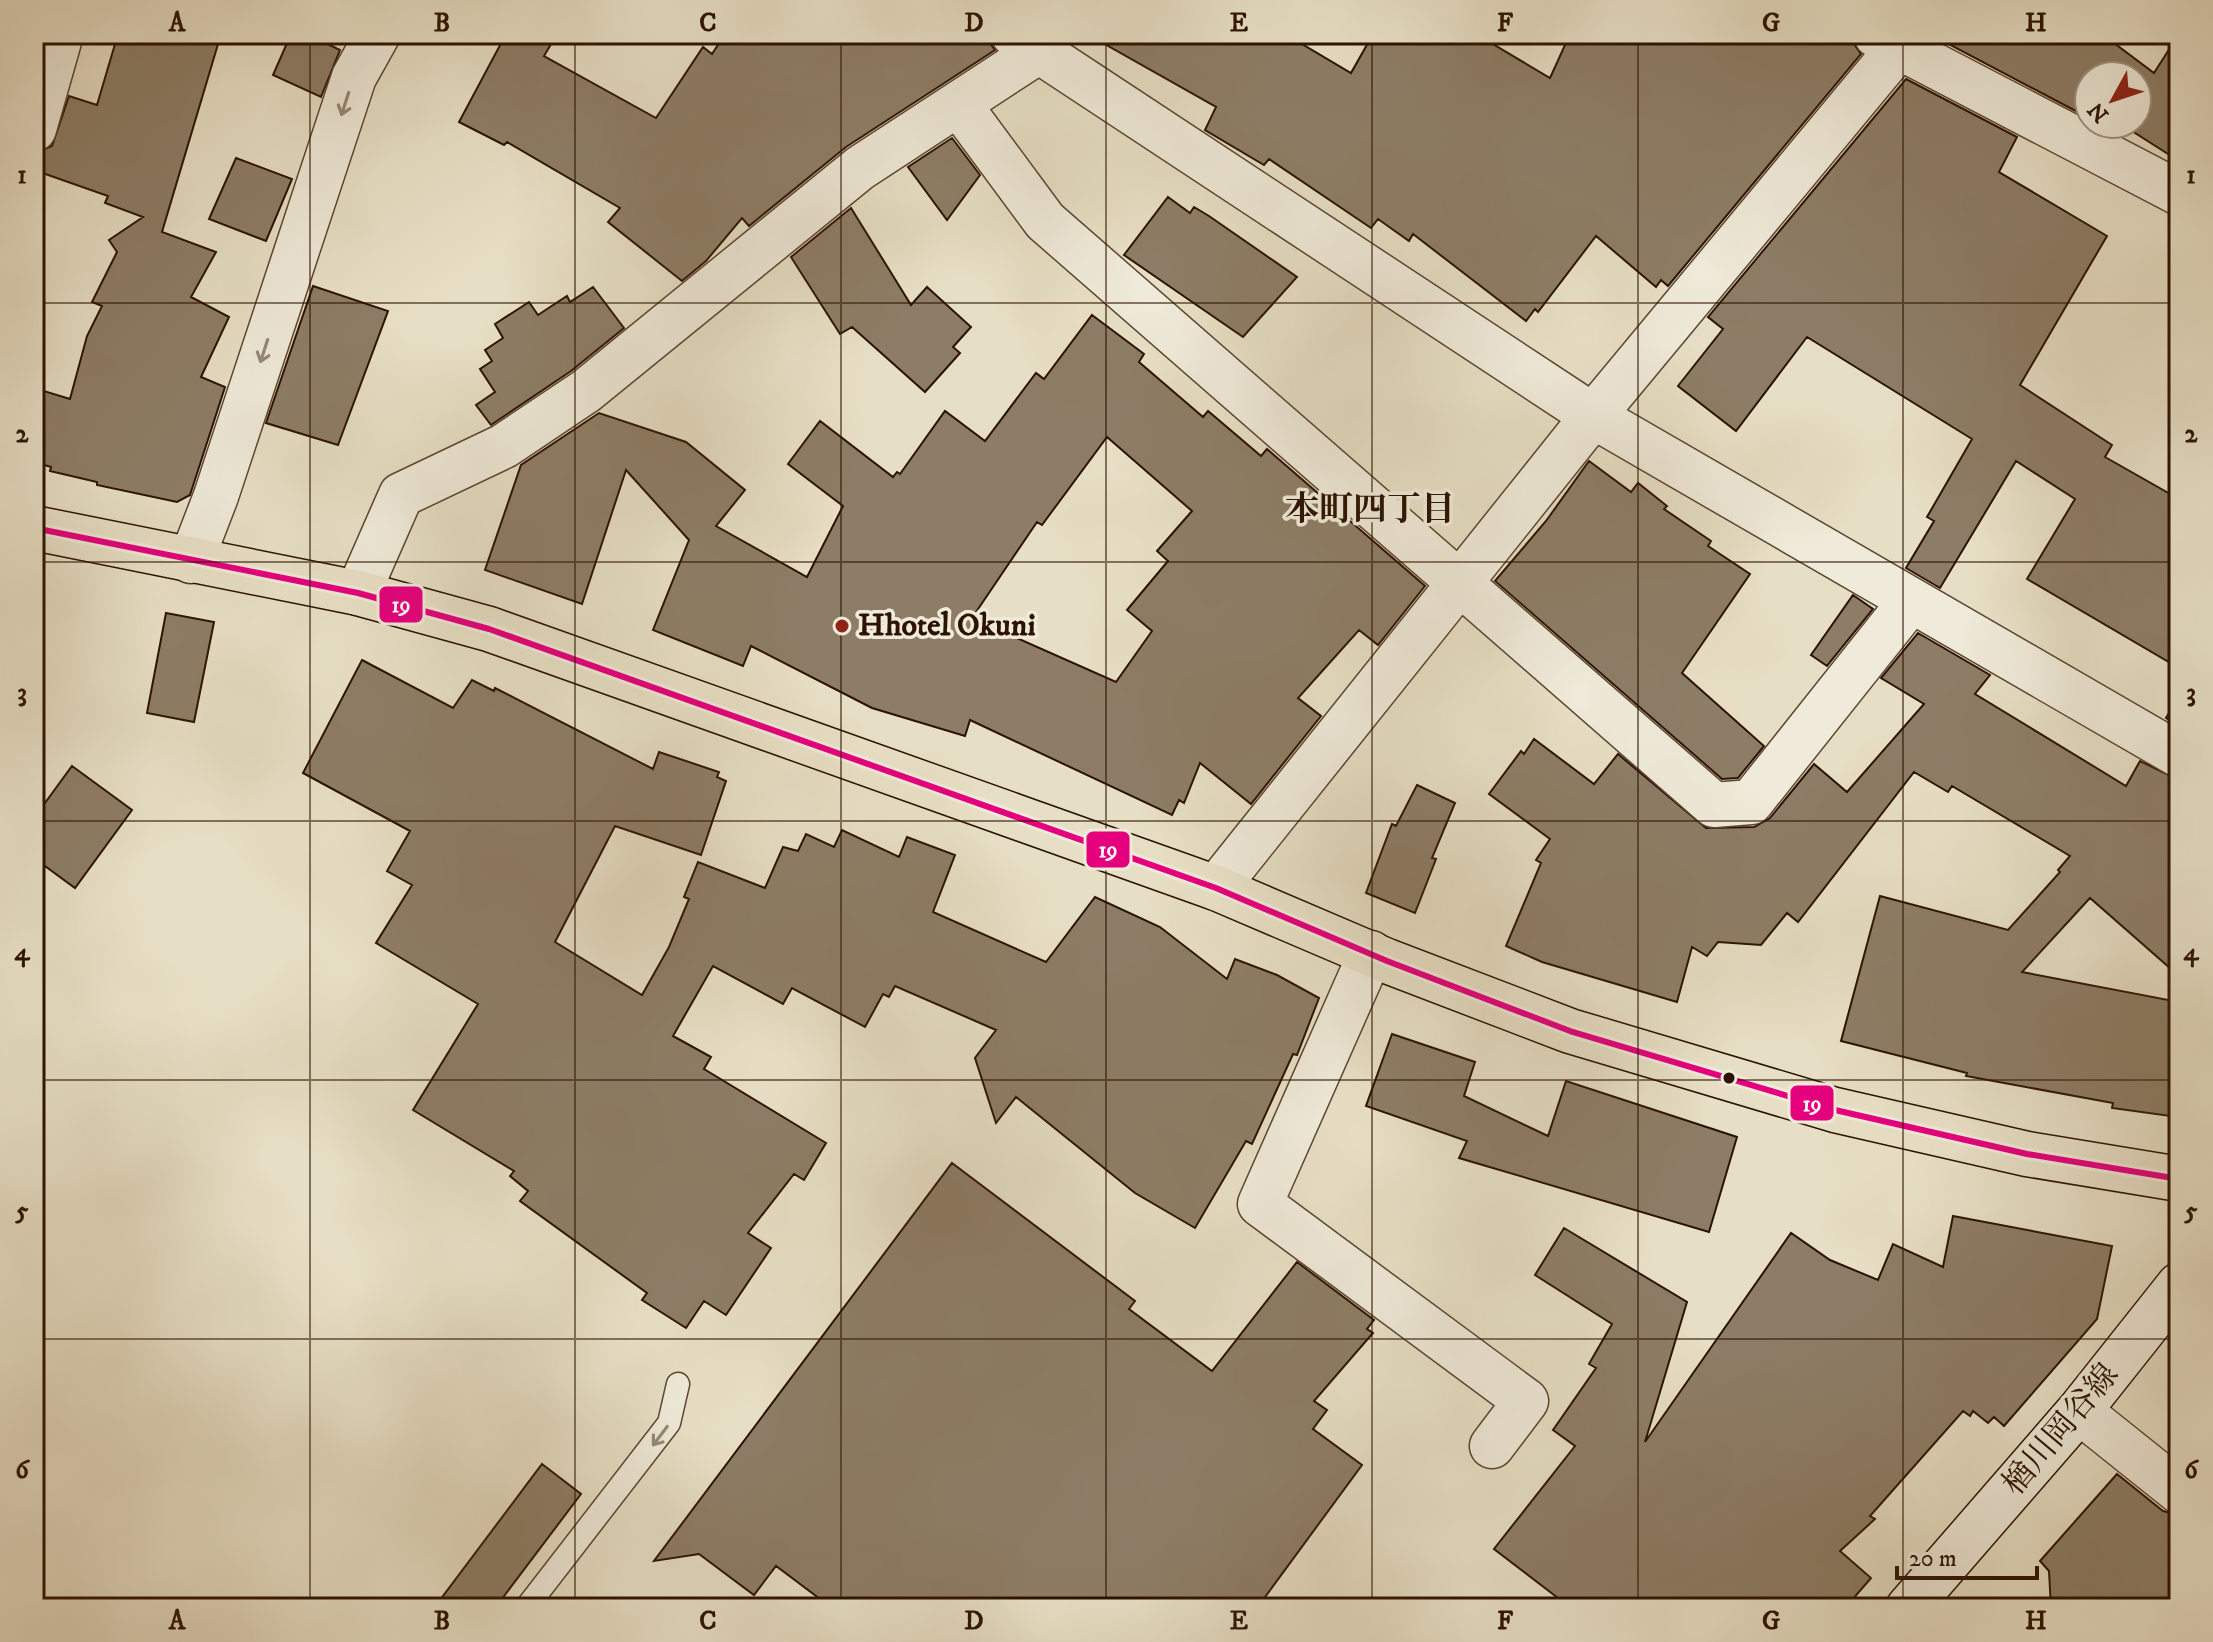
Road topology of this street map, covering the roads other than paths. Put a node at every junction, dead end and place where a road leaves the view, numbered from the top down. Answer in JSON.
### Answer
{"nodes":[{"id":1,"x":61,"y":34,"type":"edge"},
{"id":2,"x":378,"y":34,"type":"edge"},
{"id":3,"x":1895,"y":39,"type":"edge"},
{"id":4,"x":1034,"y":40,"type":"edge"},
{"id":5,"x":960,"y":106,"type":"junction"},
{"id":6,"x":34,"y":129,"type":"edge"},
{"id":7,"x":2179,"y":193,"type":"edge"},
{"id":8,"x":1593,"y":416,"type":"junction"},
{"id":9,"x":34,"y":528,"type":"edge"},
{"id":10,"x":191,"y":561,"type":"junction"},
{"id":11,"x":1461,"y":583,"type":"junction"},
{"id":12,"x":358,"y":593,"type":"junction"},
{"id":13,"x":1910,"y":602,"type":"junction"},
{"id":14,"x":2179,"y":755,"type":"edge"},
{"id":15,"x":1216,"y":888,"type":"junction"},
{"id":16,"x":1371,"y":953,"type":"junction"},
{"id":17,"x":2179,"y":1179,"type":"edge"},
{"id":18,"x":2179,"y":1285,"type":"edge"},
{"id":19,"x":678,"y":1384,"type":"dead end"},
{"id":20,"x":2079,"y":1411,"type":"junction"},
{"id":21,"x":1492,"y":1446,"type":"dead end"},
{"id":22,"x":2179,"y":1491,"type":"edge"},
{"id":23,"x":526,"y":1608,"type":"edge"},
{"id":24,"x":1908,"y":1608,"type":"edge"}],
"edges":[{"from":1,"to":6,"type":"street"},
{"from":2,"to":10,"type":"street","one_way":true},
{"from":3,"to":7,"type":"street"},
{"from":3,"to":8,"type":"street"},
{"from":4,"to":5,"type":"street"},
{"from":4,"to":8,"type":"street"},
{"from":5,"to":11,"type":"street"},
{"from":5,"to":12,"type":"street"},
{"from":8,"to":11,"type":"street"},
{"from":8,"to":13,"type":"street"},
{"from":9,"to":10,"type":"main road"},
{"from":10,"to":12,"type":"main road"},
{"from":11,"to":13,"type":"street"},
{"from":11,"to":15,"type":"street"},
{"from":12,"to":15,"type":"main road"},
{"from":13,"to":14,"type":"street"},
{"from":15,"to":16,"type":"main road"},
{"from":16,"to":17,"type":"main road"},
{"from":16,"to":21,"type":"street"},
{"from":18,"to":20,"type":"street","name":"楢川岡谷線"},
{"from":19,"to":23,"type":"lane","one_way":true},
{"from":20,"to":22,"type":"street"},
{"from":20,"to":24,"type":"street","name":"楢川岡谷線"}]}
